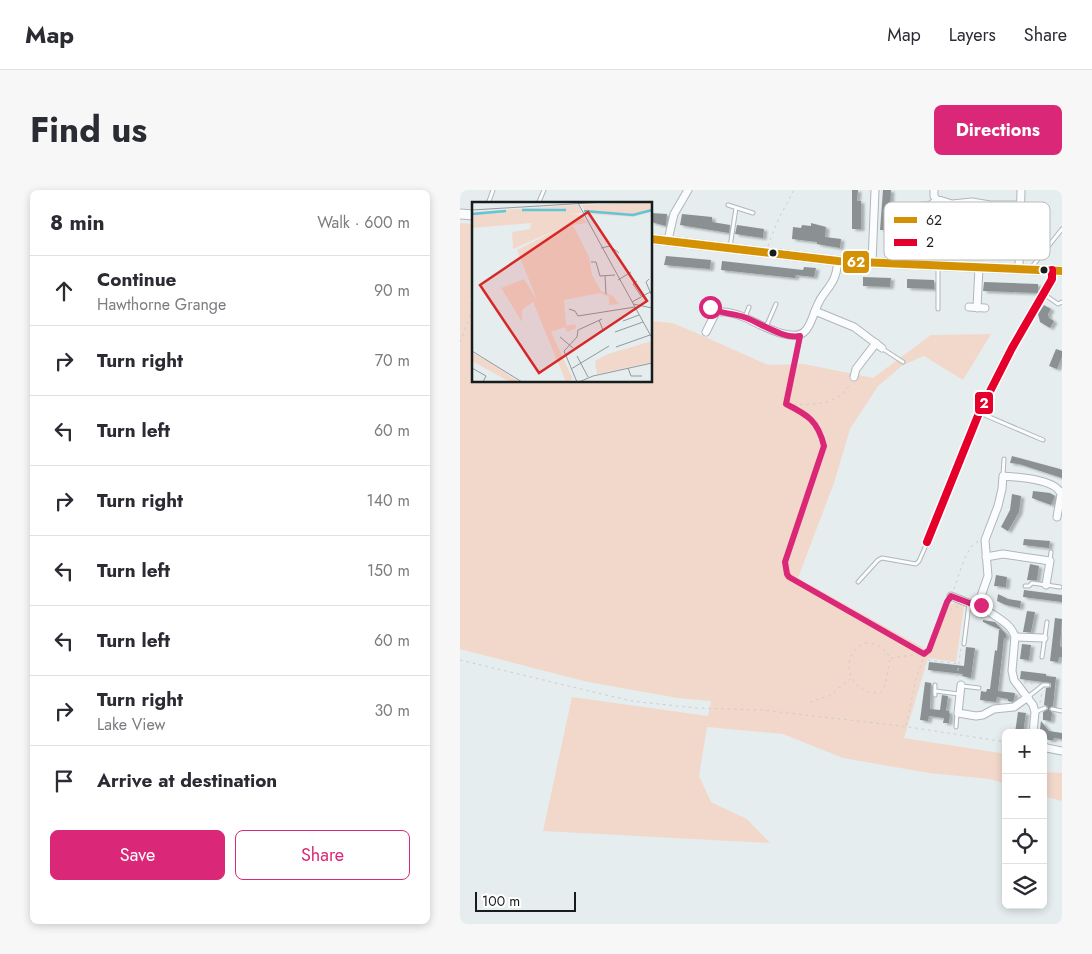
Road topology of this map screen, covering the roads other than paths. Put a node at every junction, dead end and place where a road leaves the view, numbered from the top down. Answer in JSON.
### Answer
{"nodes":[{"id":1,"x":544,"y":190,"type":"edge"},
{"id":2,"x":688,"y":190,"type":"edge"},
{"id":3,"x":875,"y":190,"type":"edge"},
{"id":4,"x":934,"y":190,"type":"edge"},
{"id":5,"x":936,"y":199,"type":"junction"},
{"id":6,"x":539,"y":202,"type":"edge"},
{"id":7,"x":931,"y":202,"type":"edge"},
{"id":8,"x":946,"y":202,"type":"edge"},
{"id":9,"x":728,"y":206,"type":"dead end"},
{"id":10,"x":736,"y":208,"type":"junction"},
{"id":11,"x":753,"y":213,"type":"dead end"},
{"id":12,"x":1062,"y":229,"type":"edge"},
{"id":13,"x":652,"y":239,"type":"edge"},
{"id":14,"x":668,"y":240,"type":"junction"},
{"id":15,"x":1050,"y":243,"type":"edge"},
{"id":16,"x":730,"y":248,"type":"junction"},
{"id":17,"x":1019,"y":260,"type":"edge"},
{"id":18,"x":1035,"y":260,"type":"edge"},
{"id":19,"x":838,"y":261,"type":"junction"},
{"id":20,"x":872,"y":262,"type":"junction"},
{"id":21,"x":938,"y":265,"type":"junction"},
{"id":22,"x":979,"y":267,"type":"junction"},
{"id":23,"x":1019,"y":268,"type":"junction"},
{"id":24,"x":1030,"y":268,"type":"junction"},
{"id":25,"x":1057,"y":270,"type":"edge"},
{"id":26,"x":1048,"y":297,"type":"dead end"},
{"id":27,"x":1062,"y":302,"type":"edge"},
{"id":28,"x":776,"y":304,"type":"dead end"},
{"id":29,"x":749,"y":307,"type":"dead end"},
{"id":30,"x":969,"y":307,"type":"dead end"},
{"id":31,"x":938,"y":309,"type":"dead end"},
{"id":32,"x":815,"y":310,"type":"junction"},
{"id":33,"x":745,"y":317,"type":"junction"},
{"id":34,"x":766,"y":327,"type":"junction"},
{"id":35,"x":706,"y":332,"type":"dead end"},
{"id":36,"x":800,"y":336,"type":"junction"},
{"id":37,"x":879,"y":346,"type":"junction"},
{"id":38,"x":795,"y":362,"type":"road end"},
{"id":39,"x":903,"y":362,"type":"dead end"},
{"id":40,"x":854,"y":377,"type":"road end"},
{"id":41,"x":979,"y":412,"type":"junction"},
{"id":42,"x":1042,"y":440,"type":"dead end"},
{"id":43,"x":1004,"y":459,"type":"dead end"},
{"id":44,"x":1002,"y":476,"type":"junction"},
{"id":45,"x":1061,"y":490,"type":"edge"},
{"id":46,"x":1057,"y":516,"type":"dead end"},
{"id":47,"x":927,"y":542,"type":"joint"},
{"id":48,"x":1051,"y":552,"type":"dead end"},
{"id":49,"x":986,"y":556,"type":"junction"},
{"id":50,"x":1050,"y":561,"type":"junction"},
{"id":51,"x":858,"y":582,"type":"dead end"},
{"id":52,"x":1046,"y":585,"type":"junction"},
{"id":53,"x":1025,"y":586,"type":"dead end"},
{"id":54,"x":1060,"y":587,"type":"dead end"},
{"id":55,"x":949,"y":599,"type":"road end"},
{"id":56,"x":980,"y":603,"type":"junction"},
{"id":57,"x":967,"y":606,"type":"junction"},
{"id":58,"x":1047,"y":622,"type":"dead end"},
{"id":59,"x":1015,"y":637,"type":"junction"},
{"id":60,"x":1044,"y":638,"type":"junction"},
{"id":61,"x":964,"y":644,"type":"dead end"},
{"id":62,"x":1042,"y":657,"type":"dead end"},
{"id":63,"x":935,"y":685,"type":"dead end"},
{"id":64,"x":1048,"y":685,"type":"dead end"},
{"id":65,"x":961,"y":686,"type":"joint"},
{"id":66,"x":979,"y":688,"type":"dead end"},
{"id":67,"x":960,"y":694,"type":"junction"},
{"id":68,"x":1028,"y":697,"type":"junction"},
{"id":69,"x":1045,"y":708,"type":"dead end"},
{"id":70,"x":1052,"y":709,"type":"dead end"},
{"id":71,"x":1062,"y":711,"type":"edge"},
{"id":72,"x":1035,"y":712,"type":"junction"},
{"id":73,"x":958,"y":714,"type":"junction"},
{"id":74,"x":956,"y":727,"type":"dead end"},
{"id":75,"x":1033,"y":729,"type":"edge"},
{"id":76,"x":1047,"y":748,"type":"edge"},
{"id":77,"x":1062,"y":750,"type":"edge"}],
"edges":[{"from":1,"to":6,"type":"lane"},
{"from":2,"to":14,"type":"street"},
{"from":3,"to":20,"type":"street"},
{"from":4,"to":5,"type":"street"},
{"from":5,"to":7,"type":"lane"},
{"from":5,"to":8,"type":"street"},
{"from":9,"to":10,"type":"lane"},
{"from":10,"to":11,"type":"lane"},
{"from":10,"to":16,"type":"lane"},
{"from":12,"to":15,"type":"lane"},
{"from":13,"to":14,"type":"street"},
{"from":14,"to":16,"type":"street"},
{"from":16,"to":19,"type":"street"},
{"from":17,"to":23,"type":"street"},
{"from":18,"to":24,"type":"lane"},
{"from":19,"to":20,"type":"street"},
{"from":19,"to":32,"type":"street"},
{"from":20,"to":21,"type":"street"},
{"from":21,"to":22,"type":"street"},
{"from":21,"to":31,"type":"lane"},
{"from":22,"to":23,"type":"street"},
{"from":22,"to":30,"type":"street"},
{"from":23,"to":24,"type":"street"},
{"from":24,"to":25,"type":"street"},
{"from":25,"to":41,"type":"street"},
{"from":26,"to":27,"type":"lane"},
{"from":28,"to":34,"type":"lane"},
{"from":29,"to":33,"type":"lane"},
{"from":32,"to":36,"type":"street"},
{"from":32,"to":37,"type":"street"},
{"from":33,"to":34,"type":"street"},
{"from":33,"to":35,"type":"street"},
{"from":34,"to":36,"type":"street"},
{"from":36,"to":38,"type":"lane"},
{"from":37,"to":39,"type":"lane"},
{"from":37,"to":40,"type":"street"},
{"from":41,"to":42,"type":"lane"},
{"from":41,"to":47,"type":"street"},
{"from":43,"to":44,"type":"lane"},
{"from":44,"to":45,"type":"street"},
{"from":44,"to":49,"type":"street"},
{"from":45,"to":46,"type":"street"},
{"from":47,"to":51,"type":"lane"},
{"from":48,"to":50,"type":"lane"},
{"from":49,"to":50,"type":"street"},
{"from":49,"to":56,"type":"street"},
{"from":50,"to":52,"type":"street"},
{"from":52,"to":53,"type":"lane"},
{"from":52,"to":54,"type":"lane"},
{"from":55,"to":57,"type":"street"},
{"from":56,"to":57,"type":"street"},
{"from":56,"to":59,"type":"street"},
{"from":57,"to":61,"type":"lane"},
{"from":58,"to":60,"type":"lane"},
{"from":59,"to":60,"type":"street"},
{"from":59,"to":68,"type":"street"},
{"from":60,"to":62,"type":"lane"},
{"from":63,"to":67,"type":"lane"},
{"from":64,"to":68,"type":"lane"},
{"from":65,"to":66,"type":"lane"},
{"from":65,"to":67,"type":"street"},
{"from":67,"to":73,"type":"street"},
{"from":68,"to":72,"type":"street"},
{"from":68,"to":73,"type":"street"},
{"from":69,"to":72,"type":"lane"},
{"from":70,"to":71,"type":"lane"},
{"from":72,"to":75,"type":"street"},
{"from":73,"to":74,"type":"lane"},
{"from":76,"to":77,"type":"street"}]}
